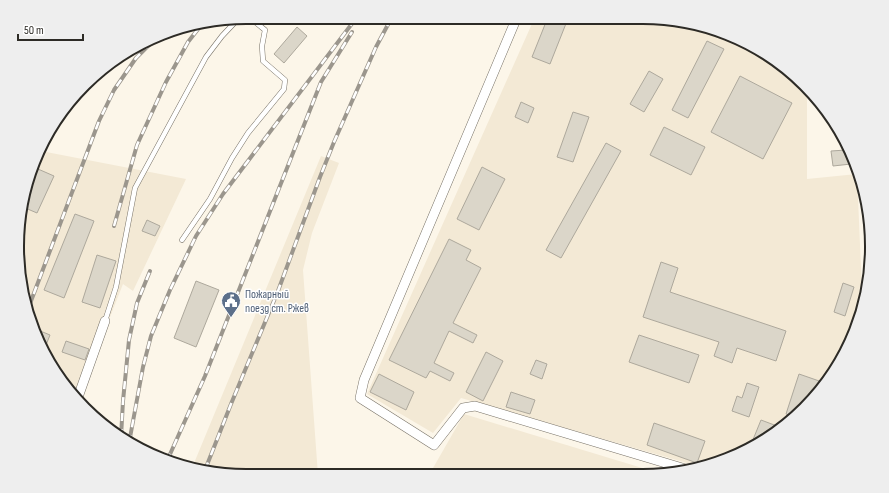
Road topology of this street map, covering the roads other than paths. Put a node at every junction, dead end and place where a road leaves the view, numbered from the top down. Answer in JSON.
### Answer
{"nodes":[{"id":1,"x":233,"y":24,"type":"edge"},
{"id":2,"x":258,"y":24,"type":"edge"},
{"id":3,"x":514,"y":24,"type":"edge"},
{"id":4,"x":182,"y":240,"type":"dead end"},
{"id":5,"x":105,"y":321,"type":"joint"},
{"id":6,"x":79,"y":393,"type":"edge"},
{"id":7,"x":677,"y":466,"type":"edge"}],
"edges":[{"from":1,"to":5,"type":"lane"},
{"from":2,"to":4,"type":"lane"},
{"from":3,"to":7,"type":"street"},
{"from":5,"to":6,"type":"street"}]}
